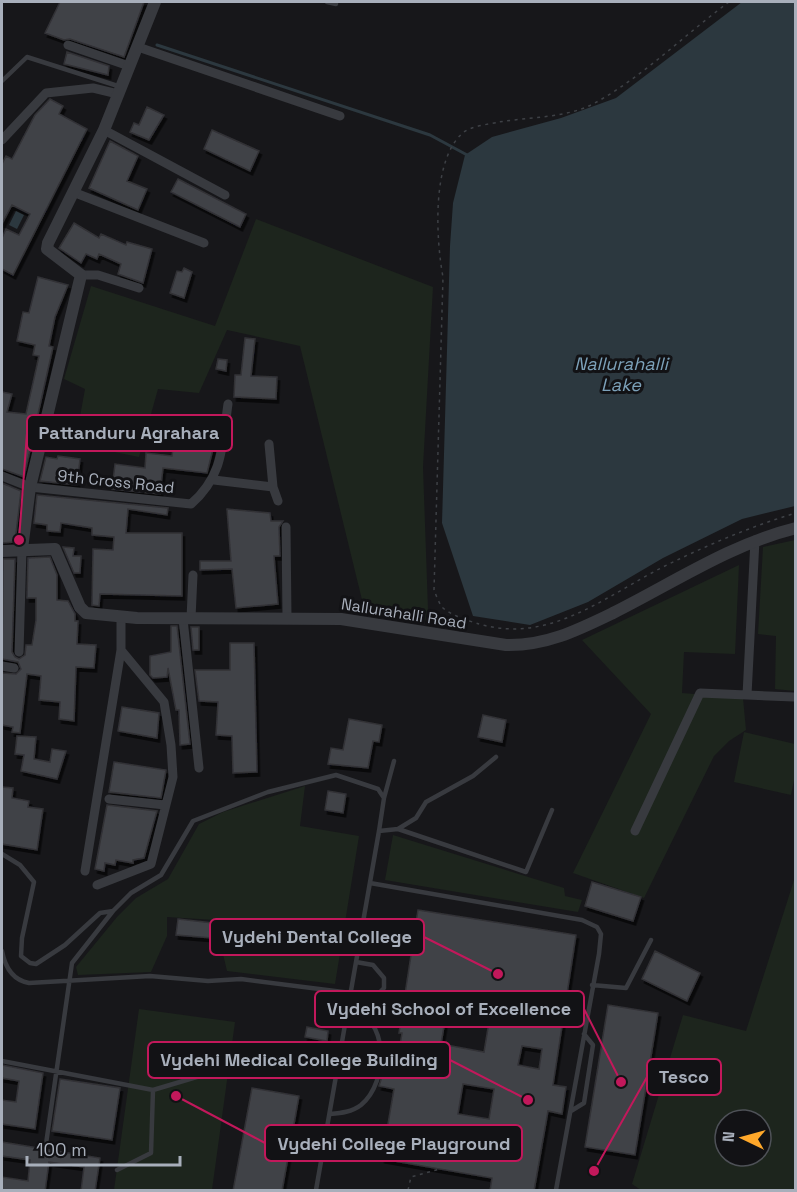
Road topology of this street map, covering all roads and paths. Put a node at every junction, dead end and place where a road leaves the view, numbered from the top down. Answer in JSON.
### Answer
{"nodes":[{"id":1,"x":156,"y":2,"type":"edge"},
{"id":2,"x":327,"y":2,"type":"edge"},
{"id":3,"x":729,"y":2,"type":"edge"},
{"id":4,"x":336,"y":4,"type":"dead end"},
{"id":5,"x":68,"y":45,"type":"dead end"},
{"id":6,"x":138,"y":47,"type":"junction"},
{"id":7,"x":129,"y":66,"type":"junction"},
{"id":8,"x":2,"y":81,"type":"edge"},
{"id":9,"x":120,"y":90,"type":"junction"},
{"id":10,"x":340,"y":116,"type":"dead end"},
{"id":11,"x":104,"y":130,"type":"junction"},
{"id":12,"x":2,"y":140,"type":"edge"},
{"id":13,"x":73,"y":192,"type":"junction"},
{"id":14,"x":225,"y":195,"type":"dead end"},
{"id":15,"x":204,"y":243,"type":"dead end"},
{"id":16,"x":81,"y":275,"type":"junction"},
{"id":17,"x":139,"y":288,"type":"dead end"},
{"id":18,"x":228,"y":404,"type":"dead end"},
{"id":19,"x":268,"y":444,"type":"dead end"},
{"id":20,"x":2,"y":476,"type":"edge"},
{"id":21,"x":213,"y":480,"type":"junction"},
{"id":22,"x":30,"y":487,"type":"junction"},
{"id":23,"x":273,"y":487,"type":"junction"},
{"id":24,"x":278,"y":501,"type":"dead end"},
{"id":25,"x":795,"y":513,"type":"edge"},
{"id":26,"x":286,"y":527,"type":"dead end"},
{"id":27,"x":795,"y":528,"type":"edge"},
{"id":28,"x":755,"y":540,"type":"junction"},
{"id":29,"x":22,"y":549,"type":"junction"},
{"id":30,"x":2,"y":551,"type":"edge"},
{"id":31,"x":193,"y":575,"type":"dead end"},
{"id":32,"x":121,"y":616,"type":"junction"},
{"id":33,"x":187,"y":618,"type":"junction"},
{"id":34,"x":287,"y":618,"type":"junction"},
{"id":35,"x":121,"y":650,"type":"junction"},
{"id":36,"x":19,"y":652,"type":"dead end"},
{"id":37,"x":2,"y":666,"type":"edge"},
{"id":38,"x":14,"y":668,"type":"dead end"},
{"id":39,"x":747,"y":695,"type":"junction"},
{"id":40,"x":794,"y":697,"type":"edge"},
{"id":41,"x":496,"y":757,"type":"dead end"},
{"id":42,"x":394,"y":761,"type":"dead end"},
{"id":43,"x":200,"y":768,"type":"dead end"},
{"id":44,"x":384,"y":798,"type":"junction"},
{"id":45,"x":109,"y":799,"type":"dead end"},
{"id":46,"x":165,"y":805,"type":"junction"},
{"id":47,"x":552,"y":810,"type":"dead end"},
{"id":48,"x":398,"y":830,"type":"junction"},
{"id":49,"x":378,"y":831,"type":"junction"},
{"id":50,"x":635,"y":831,"type":"dead end"},
{"id":51,"x":2,"y":854,"type":"edge"},
{"id":52,"x":85,"y":871,"type":"dead end"},
{"id":53,"x":370,"y":884,"type":"junction"},
{"id":54,"x":97,"y":885,"type":"dead end"},
{"id":55,"x":113,"y":911,"type":"junction"},
{"id":56,"x":651,"y":939,"type":"dead end"},
{"id":57,"x":2,"y":951,"type":"edge"},
{"id":58,"x":356,"y":962,"type":"junction"},
{"id":59,"x":68,"y":980,"type":"junction"},
{"id":60,"x":592,"y":985,"type":"junction"},
{"id":61,"x":351,"y":993,"type":"junction"},
{"id":62,"x":348,"y":1008,"type":"junction"},
{"id":63,"x":584,"y":1034,"type":"junction"},
{"id":64,"x":2,"y":1061,"type":"edge"},
{"id":65,"x":262,"y":1068,"type":"dead end"},
{"id":66,"x":56,"y":1070,"type":"junction"},
{"id":67,"x":153,"y":1090,"type":"junction"},
{"id":68,"x":571,"y":1111,"type":"junction"},
{"id":69,"x":330,"y":1114,"type":"junction"},
{"id":70,"x":46,"y":1144,"type":"dead end"},
{"id":71,"x":440,"y":1169,"type":"dead end"},
{"id":72,"x":117,"y":1170,"type":"dead end"},
{"id":73,"x":316,"y":1191,"type":"edge"},
{"id":74,"x":408,"y":1191,"type":"edge"},
{"id":75,"x":556,"y":1191,"type":"edge"}],
"edges":[{"from":1,"to":6,"type":"street"},
{"from":2,"to":4,"type":"lane"},
{"from":3,"to":25,"type":"path"},
{"from":5,"to":7,"type":"street"},
{"from":6,"to":7,"type":"street"},
{"from":6,"to":10,"type":"street"},
{"from":7,"to":9,"type":"street"},
{"from":8,"to":9,"type":"lane"},
{"from":9,"to":11,"type":"street"},
{"from":9,"to":12,"type":"street"},
{"from":11,"to":13,"type":"street"},
{"from":11,"to":14,"type":"street"},
{"from":13,"to":15,"type":"street"},
{"from":13,"to":16,"type":"street"},
{"from":16,"to":17,"type":"street"},
{"from":16,"to":22,"type":"street"},
{"from":18,"to":21,"type":"street","name":"9th Cross Road"},
{"from":19,"to":23,"type":"street"},
{"from":20,"to":22,"type":"street","name":"9th Cross Road"},
{"from":21,"to":22,"type":"street","name":"9th Cross Road"},
{"from":21,"to":23,"type":"street"},
{"from":22,"to":29,"type":"street"},
{"from":23,"to":24,"type":"street"},
{"from":26,"to":34,"type":"street"},
{"from":27,"to":28,"type":"street","name":"Nallurahalli Road"},
{"from":28,"to":34,"type":"street","name":"Nallurahalli Road"},
{"from":28,"to":39,"type":"street"},
{"from":29,"to":30,"type":"street"},
{"from":29,"to":32,"type":"street","name":"Nallurahalli Road"},
{"from":29,"to":36,"type":"street"},
{"from":31,"to":33,"type":"street"},
{"from":32,"to":33,"type":"street","name":"Nallurahalli Road"},
{"from":32,"to":35,"type":"street"},
{"from":33,"to":34,"type":"street","name":"Nallurahalli Road"},
{"from":33,"to":43,"type":"street"},
{"from":35,"to":46,"type":"street"},
{"from":35,"to":52,"type":"street"},
{"from":37,"to":38,"type":"street"},
{"from":39,"to":40,"type":"street"},
{"from":39,"to":50,"type":"street"},
{"from":41,"to":48,"type":"lane"},
{"from":42,"to":44,"type":"lane"},
{"from":44,"to":49,"type":"lane"},
{"from":44,"to":55,"type":"lane"},
{"from":45,"to":46,"type":"street"},
{"from":46,"to":54,"type":"street"},
{"from":47,"to":48,"type":"lane"},
{"from":48,"to":49,"type":"lane"},
{"from":49,"to":53,"type":"lane"},
{"from":51,"to":55,"type":"lane"},
{"from":53,"to":58,"type":"lane"},
{"from":53,"to":60,"type":"lane"},
{"from":55,"to":59,"type":"lane"},
{"from":56,"to":60,"type":"lane"},
{"from":57,"to":59,"type":"lane"},
{"from":58,"to":61,"type":"lane"},
{"from":58,"to":61,"type":"lane"},
{"from":59,"to":61,"type":"lane"},
{"from":59,"to":66,"type":"lane"},
{"from":60,"to":63,"type":"lane"},
{"from":61,"to":62,"type":"lane"},
{"from":62,"to":69,"type":"lane"},
{"from":62,"to":69,"type":"lane"},
{"from":63,"to":68,"type":"lane"},
{"from":63,"to":68,"type":"lane"},
{"from":64,"to":66,"type":"lane"},
{"from":65,"to":67,"type":"lane"},
{"from":66,"to":67,"type":"lane"},
{"from":66,"to":70,"type":"lane"},
{"from":67,"to":72,"type":"lane"},
{"from":68,"to":75,"type":"lane"},
{"from":69,"to":73,"type":"lane"},
{"from":71,"to":74,"type":"path"}]}
